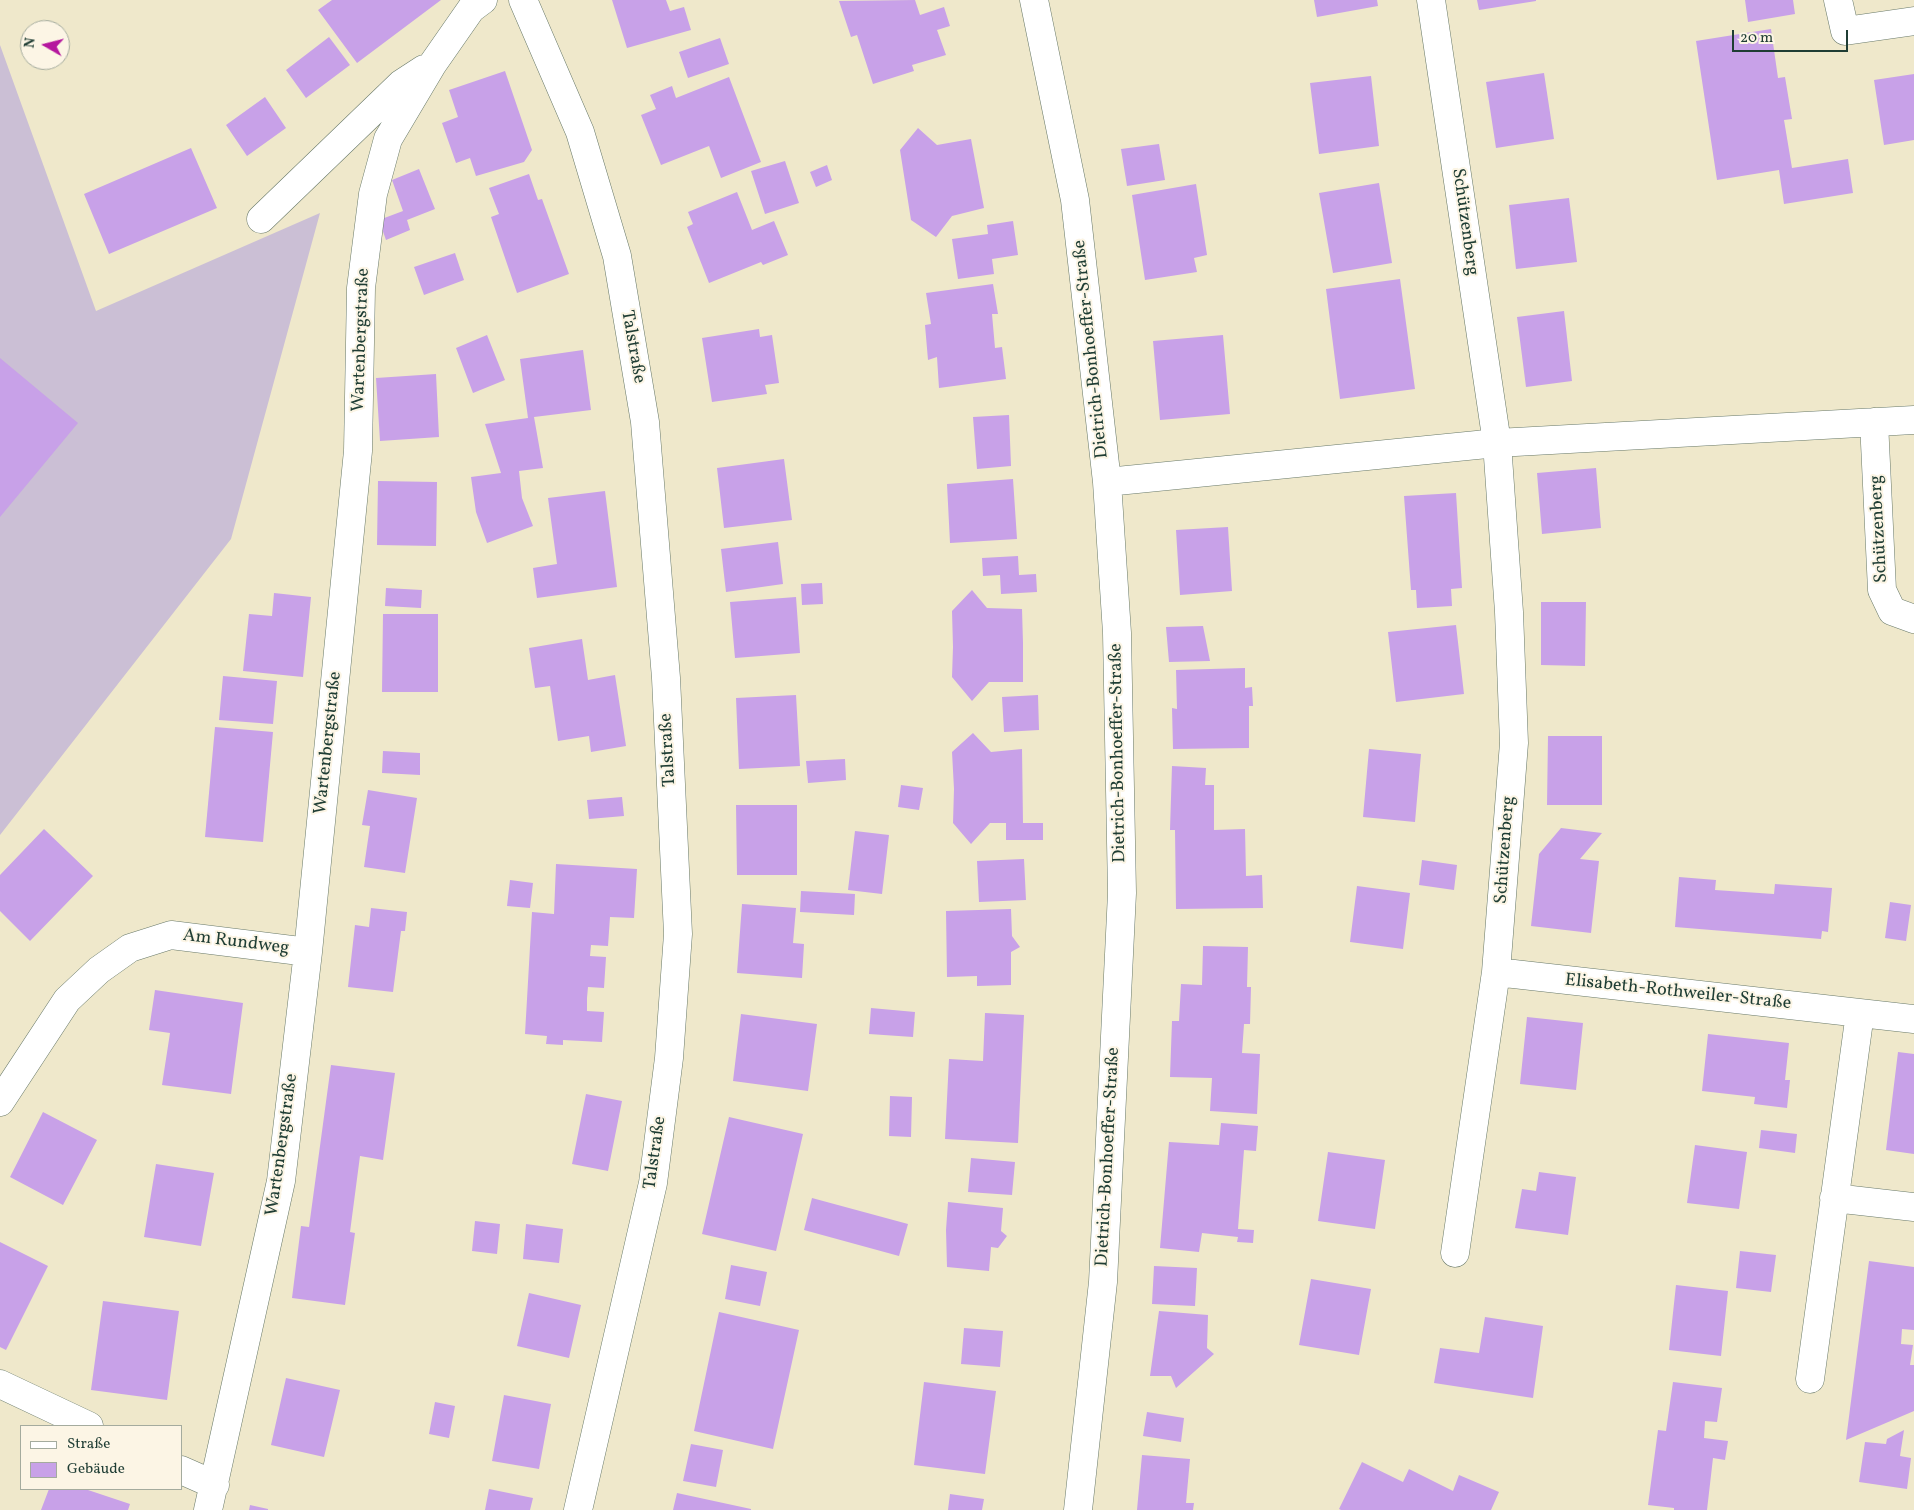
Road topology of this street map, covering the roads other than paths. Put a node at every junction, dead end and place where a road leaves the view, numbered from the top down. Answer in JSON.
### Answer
{"nodes":[{"id":1,"x":483,"y":0,"type":"edge"},
{"id":2,"x":523,"y":0,"type":"edge"},
{"id":3,"x":1034,"y":0,"type":"edge"},
{"id":4,"x":1432,"y":0,"type":"edge"},
{"id":5,"x":1838,"y":0,"type":"edge"},
{"id":6,"x":1914,"y":21,"type":"edge"},
{"id":7,"x":432,"y":65,"type":"junction"},
{"id":8,"x":260,"y":219,"type":"dead end"},
{"id":9,"x":1914,"y":420,"type":"edge"},
{"id":10,"x":1874,"y":422,"type":"junction"},
{"id":11,"x":1497,"y":443,"type":"junction"},
{"id":12,"x":1107,"y":482,"type":"junction"},
{"id":13,"x":1914,"y":619,"type":"edge"},
{"id":14,"x":308,"y":952,"type":"junction"},
{"id":15,"x":1496,"y":972,"type":"junction"},
{"id":16,"x":1860,"y":1013,"type":"junction"},
{"id":17,"x":1914,"y":1020,"type":"edge"},
{"id":18,"x":0,"y":1102,"type":"edge"},
{"id":19,"x":1834,"y":1198,"type":"junction"},
{"id":20,"x":1914,"y":1207,"type":"edge"},
{"id":21,"x":1455,"y":1253,"type":"dead end"},
{"id":22,"x":1810,"y":1379,"type":"dead end"},
{"id":23,"x":0,"y":1384,"type":"edge"},
{"id":24,"x":87,"y":1425,"type":"edge"},
{"id":25,"x":182,"y":1471,"type":"edge"},
{"id":26,"x":212,"y":1498,"type":"edge"},
{"id":27,"x":578,"y":1510,"type":"edge"},
{"id":28,"x":1078,"y":1510,"type":"edge"}],
"edges":[{"from":1,"to":7,"type":"street","name":"Wartenbergstraße"},
{"from":2,"to":27,"type":"street","name":"Talstraße"},
{"from":3,"to":12,"type":"street","name":"Dietrich-Bonhoeffer-Straße"},
{"from":4,"to":11,"type":"street","name":"Schützenberg"},
{"from":5,"to":6,"type":"street"},
{"from":7,"to":8,"type":"street"},
{"from":7,"to":14,"type":"street","name":"Wartenbergstraße"},
{"from":9,"to":10,"type":"street"},
{"from":10,"to":11,"type":"street"},
{"from":10,"to":13,"type":"street","name":"Schützenberg"},
{"from":11,"to":12,"type":"street"},
{"from":11,"to":15,"type":"street","name":"Schützenberg"},
{"from":12,"to":28,"type":"street","name":"Dietrich-Bonhoeffer-Straße"},
{"from":14,"to":18,"type":"street","name":"Am Rundweg"},
{"from":14,"to":26,"type":"street","name":"Wartenbergstraße"},
{"from":15,"to":16,"type":"street","name":"Elisabeth-Rothweiler-Straße"},
{"from":15,"to":21,"type":"street","name":"Schützenberg"},
{"from":16,"to":17,"type":"street","name":"Elisabeth-Rothweiler-Straße"},
{"from":16,"to":19,"type":"street"},
{"from":19,"to":20,"type":"street"},
{"from":19,"to":22,"type":"street"},
{"from":23,"to":24,"type":"street"},
{"from":25,"to":26,"type":"street"}]}
